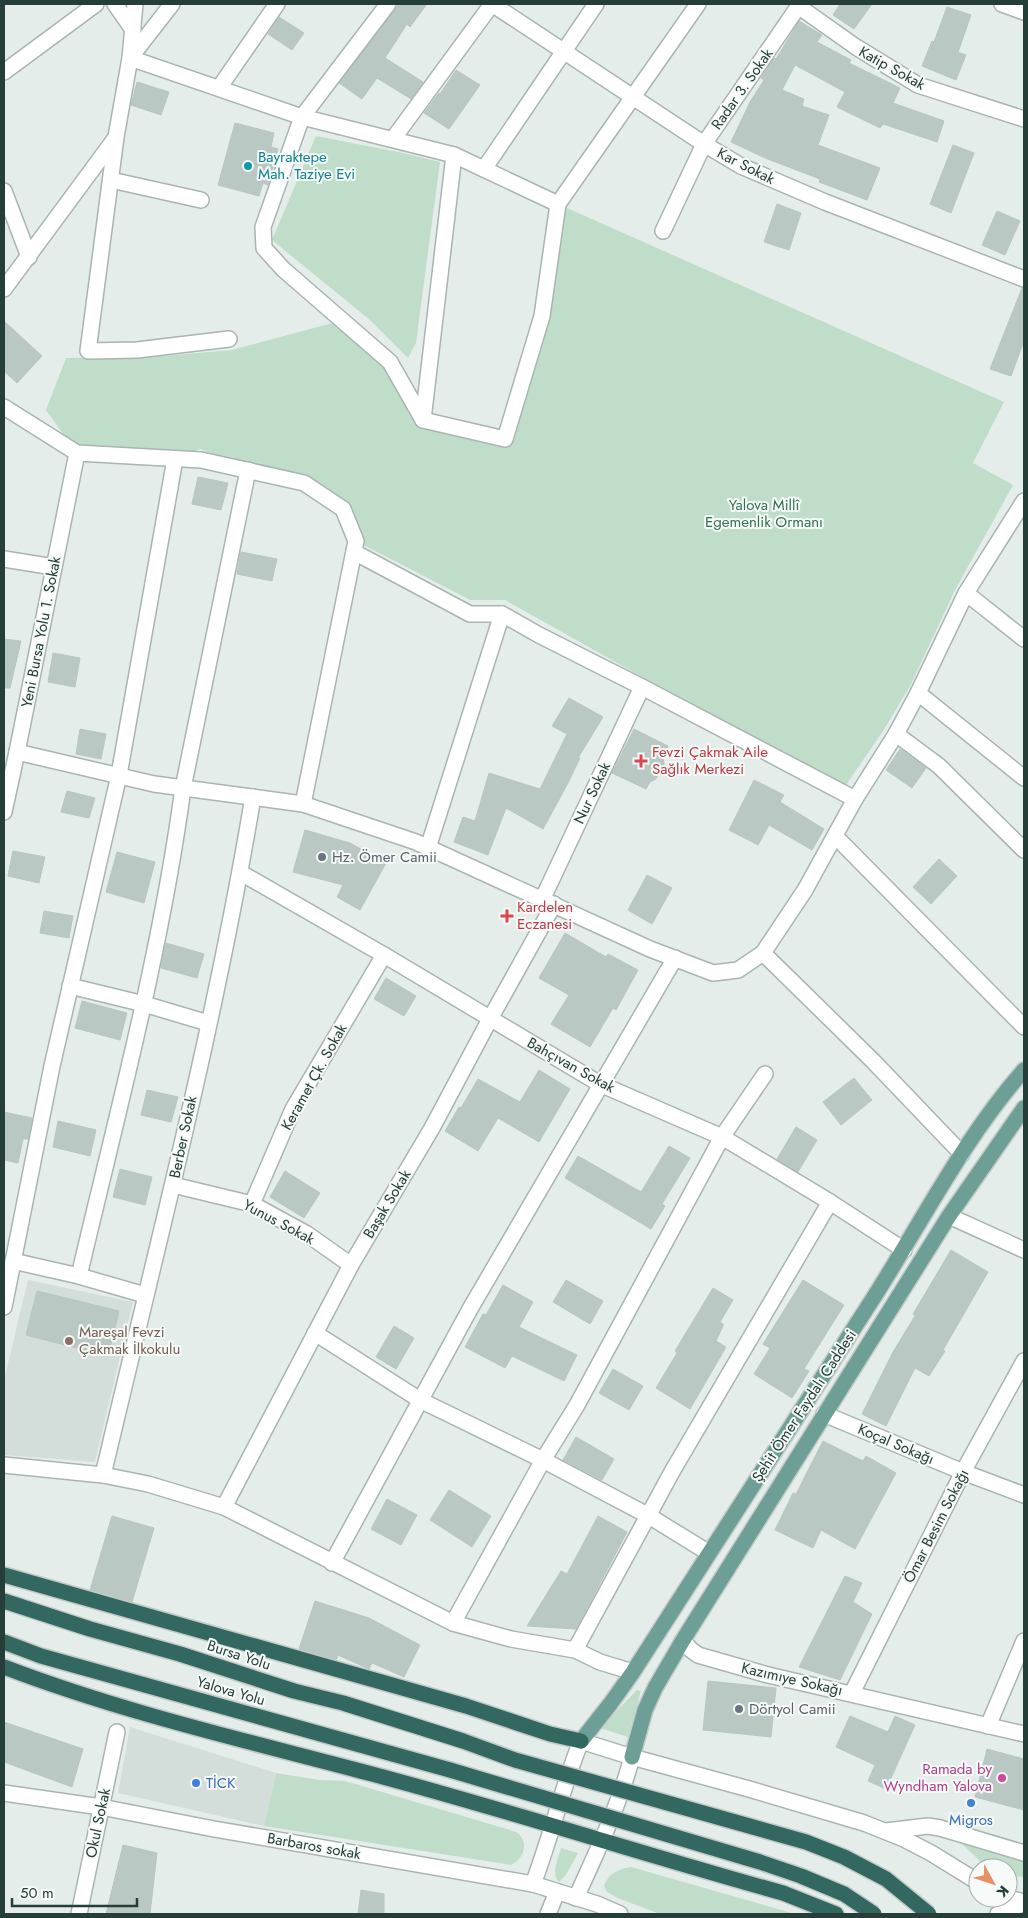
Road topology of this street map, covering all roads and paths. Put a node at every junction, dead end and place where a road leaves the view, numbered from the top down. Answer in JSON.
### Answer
{"nodes":[{"id":1,"x":96,"y":4,"type":"edge"},
{"id":2,"x":115,"y":4,"type":"edge"},
{"id":3,"x":135,"y":4,"type":"edge"},
{"id":4,"x":172,"y":4,"type":"edge"},
{"id":5,"x":277,"y":4,"type":"edge"},
{"id":6,"x":388,"y":4,"type":"edge"},
{"id":7,"x":492,"y":4,"type":"edge"},
{"id":8,"x":596,"y":4,"type":"edge"},
{"id":9,"x":698,"y":4,"type":"edge"},
{"id":10,"x":1002,"y":4,"type":"edge"},
{"id":11,"x":799,"y":5,"type":"edge"},
{"id":12,"x":1024,"y":12,"type":"edge"},
{"id":13,"x":132,"y":30,"type":"junction"},
{"id":14,"x":563,"y":51,"type":"junction"},
{"id":15,"x":130,"y":58,"type":"junction"},
{"id":16,"x":4,"y":72,"type":"edge"},
{"id":17,"x":218,"y":88,"type":"junction"},
{"id":18,"x":634,"y":96,"type":"junction"},
{"id":19,"x":302,"y":117,"type":"junction"},
{"id":20,"x":1024,"y":119,"type":"edge"},
{"id":21,"x":116,"y":137,"type":"junction"},
{"id":22,"x":393,"y":139,"type":"junction"},
{"id":23,"x":704,"y":144,"type":"junction"},
{"id":24,"x":454,"y":155,"type":"junction"},
{"id":25,"x":484,"y":169,"type":"junction"},
{"id":26,"x":111,"y":180,"type":"junction"},
{"id":27,"x":4,"y":191,"type":"edge"},
{"id":28,"x":201,"y":200,"type":"dead end"},
{"id":29,"x":558,"y":204,"type":"junction"},
{"id":30,"x":663,"y":231,"type":"dead end"},
{"id":31,"x":28,"y":257,"type":"junction"},
{"id":32,"x":1024,"y":279,"type":"edge"},
{"id":33,"x":4,"y":289,"type":"edge"},
{"id":34,"x":229,"y":339,"type":"dead end"},
{"id":35,"x":4,"y":407,"type":"edge"},
{"id":36,"x":423,"y":420,"type":"junction"},
{"id":37,"x":77,"y":453,"type":"junction"},
{"id":38,"x":175,"y":458,"type":"junction"},
{"id":39,"x":248,"y":470,"type":"junction"},
{"id":40,"x":1022,"y":511,"type":"edge"},
{"id":41,"x":354,"y":552,"type":"junction"},
{"id":42,"x":4,"y":559,"type":"edge"},
{"id":43,"x":54,"y":567,"type":"junction"},
{"id":44,"x":966,"y":593,"type":"junction"},
{"id":45,"x":502,"y":614,"type":"junction"},
{"id":46,"x":1024,"y":639,"type":"edge"},
{"id":47,"x":642,"y":687,"type":"junction"},
{"id":48,"x":918,"y":693,"type":"junction"},
{"id":49,"x":896,"y":734,"type":"junction"},
{"id":50,"x":17,"y":752,"type":"junction"},
{"id":51,"x":119,"y":775,"type":"junction"},
{"id":52,"x":1024,"y":778,"type":"edge"},
{"id":53,"x":183,"y":788,"type":"junction"},
{"id":54,"x":253,"y":797,"type":"junction"},
{"id":55,"x":855,"y":799,"type":"junction"},
{"id":56,"x":303,"y":804,"type":"junction"},
{"id":57,"x":4,"y":812,"type":"edge"},
{"id":58,"x":834,"y":836,"type":"junction"},
{"id":59,"x":428,"y":848,"type":"junction"},
{"id":60,"x":1024,"y":850,"type":"edge"},
{"id":61,"x":241,"y":873,"type":"junction"},
{"id":62,"x":548,"y":901,"type":"junction"},
{"id":63,"x":763,"y":953,"type":"junction"},
{"id":64,"x":384,"y":955,"type":"junction"},
{"id":65,"x":675,"y":958,"type":"junction"},
{"id":66,"x":70,"y":986,"type":"junction"},
{"id":67,"x":144,"y":1004,"type":"junction"},
{"id":68,"x":490,"y":1018,"type":"junction"},
{"id":69,"x":208,"y":1023,"type":"junction"},
{"id":70,"x":1024,"y":1027,"type":"edge"},
{"id":71,"x":1024,"y":1070,"type":"edge"},
{"id":72,"x":764,"y":1074,"type":"dead end"},
{"id":73,"x":600,"y":1084,"type":"junction"},
{"id":74,"x":1024,"y":1108,"type":"edge"},
{"id":75,"x":722,"y":1137,"type":"junction"},
{"id":76,"x":962,"y":1154,"type":"junction"},
{"id":77,"x":173,"y":1185,"type":"junction"},
{"id":78,"x":830,"y":1202,"type":"junction"},
{"id":79,"x":252,"y":1204,"type":"junction"},
{"id":80,"x":949,"y":1216,"type":"junction"},
{"id":81,"x":904,"y":1250,"type":"junction"},
{"id":82,"x":1024,"y":1250,"type":"edge"},
{"id":83,"x":12,"y":1261,"type":"junction"},
{"id":84,"x":351,"y":1265,"type":"junction"},
{"id":85,"x":79,"y":1276,"type":"junction"},
{"id":86,"x":145,"y":1295,"type":"junction"},
{"id":87,"x":4,"y":1306,"type":"edge"},
{"id":88,"x":315,"y":1332,"type":"junction"},
{"id":89,"x":1024,"y":1360,"type":"edge"},
{"id":90,"x":1019,"y":1385,"type":"edge"},
{"id":91,"x":420,"y":1400,"type":"junction"},
{"id":92,"x":824,"y":1414,"type":"junction"},
{"id":93,"x":543,"y":1460,"type":"junction"},
{"id":94,"x":4,"y":1465,"type":"edge"},
{"id":95,"x":963,"y":1472,"type":"junction"},
{"id":96,"x":103,"y":1475,"type":"junction"},
{"id":97,"x":1024,"y":1495,"type":"edge"},
{"id":98,"x":224,"y":1507,"type":"junction"},
{"id":99,"x":649,"y":1516,"type":"junction"},
{"id":100,"x":709,"y":1553,"type":"junction"},
{"id":101,"x":332,"y":1563,"type":"junction"},
{"id":102,"x":4,"y":1575,"type":"edge"},
{"id":103,"x":4,"y":1601,"type":"edge"},
{"id":104,"x":452,"y":1624,"type":"junction"},
{"id":105,"x":683,"y":1640,"type":"junction"},
{"id":106,"x":1024,"y":1641,"type":"edge"},
{"id":107,"x":4,"y":1642,"type":"edge"},
{"id":108,"x":574,"y":1650,"type":"junction"},
{"id":109,"x":4,"y":1667,"type":"edge"},
{"id":110,"x":632,"y":1672,"type":"junction"},
{"id":111,"x":852,"y":1693,"type":"junction"},
{"id":112,"x":988,"y":1726,"type":"junction"},
{"id":113,"x":117,"y":1732,"type":"dead end"},
{"id":114,"x":1024,"y":1734,"type":"edge"},
{"id":115,"x":581,"y":1741,"type":"junction"},
{"id":116,"x":632,"y":1757,"type":"junction"},
{"id":117,"x":4,"y":1793,"type":"edge"},
{"id":118,"x":101,"y":1808,"type":"junction"},
{"id":119,"x":552,"y":1826,"type":"junction"},
{"id":120,"x":886,"y":1832,"type":"junction"},
{"id":121,"x":602,"y":1840,"type":"junction"},
{"id":122,"x":1024,"y":1853,"type":"edge"},
{"id":123,"x":968,"y":1876,"type":"edge"},
{"id":124,"x":533,"y":1884,"type":"junction"},
{"id":125,"x":558,"y":1892,"type":"junction"},
{"id":126,"x":576,"y":1898,"type":"junction"},
{"id":127,"x":1024,"y":1903,"type":"edge"},
{"id":128,"x":79,"y":1914,"type":"edge"},
{"id":129,"x":548,"y":1914,"type":"edge"},
{"id":130,"x":620,"y":1914,"type":"edge"},
{"id":131,"x":836,"y":1914,"type":"edge"},
{"id":132,"x":874,"y":1914,"type":"edge"},
{"id":133,"x":929,"y":1914,"type":"edge"},
{"id":134,"x":998,"y":1914,"type":"edge"}],
"edges":[{"from":1,"to":16,"type":"street"},
{"from":2,"to":13,"type":"street"},
{"from":3,"to":13,"type":"street"},
{"from":4,"to":15,"type":"street"},
{"from":5,"to":17,"type":"street"},
{"from":6,"to":19,"type":"street"},
{"from":7,"to":14,"type":"street","name":"Kar Sokak"},
{"from":7,"to":22,"type":"street"},
{"from":8,"to":14,"type":"street"},
{"from":9,"to":18,"type":"street"},
{"from":10,"to":12,"type":"street"},
{"from":11,"to":20,"type":"street","name":"Katip Sokak"},
{"from":11,"to":23,"type":"street","name":"Radar 3. Sokak"},
{"from":13,"to":15,"type":"street"},
{"from":14,"to":18,"type":"street","name":"Kar Sokak"},
{"from":14,"to":25,"type":"street"},
{"from":15,"to":17,"type":"street"},
{"from":15,"to":21,"type":"street"},
{"from":17,"to":19,"type":"street"},
{"from":18,"to":23,"type":"street","name":"Kar Sokak"},
{"from":18,"to":29,"type":"street"},
{"from":19,"to":22,"type":"street"},
{"from":19,"to":36,"type":"street"},
{"from":21,"to":26,"type":"street"},
{"from":21,"to":31,"type":"street"},
{"from":22,"to":24,"type":"street"},
{"from":23,"to":30,"type":"street","name":"Radar 3. Sokak"},
{"from":23,"to":32,"type":"street","name":"Kar Sokak"},
{"from":24,"to":25,"type":"street"},
{"from":24,"to":36,"type":"street"},
{"from":25,"to":29,"type":"street"},
{"from":26,"to":28,"type":"street"},
{"from":26,"to":34,"type":"street"},
{"from":27,"to":31,"type":"street"},
{"from":29,"to":36,"type":"street"},
{"from":31,"to":33,"type":"street"},
{"from":35,"to":37,"type":"street"},
{"from":37,"to":38,"type":"street"},
{"from":37,"to":43,"type":"street","name":"Yeni Bursa Yolu 1. Sokak"},
{"from":38,"to":39,"type":"street"},
{"from":38,"to":51,"type":"street"},
{"from":39,"to":41,"type":"street"},
{"from":39,"to":53,"type":"street"},
{"from":40,"to":44,"type":"street"},
{"from":41,"to":45,"type":"street"},
{"from":41,"to":56,"type":"street"},
{"from":42,"to":43,"type":"street"},
{"from":43,"to":50,"type":"street","name":"Yeni Bursa Yolu 1. Sokak"},
{"from":44,"to":46,"type":"street"},
{"from":44,"to":48,"type":"street"},
{"from":45,"to":47,"type":"street"},
{"from":45,"to":59,"type":"street"},
{"from":47,"to":55,"type":"street"},
{"from":47,"to":62,"type":"street","name":"Nur Sokak"},
{"from":48,"to":49,"type":"street"},
{"from":48,"to":52,"type":"street"},
{"from":49,"to":55,"type":"street"},
{"from":49,"to":60,"type":"street"},
{"from":50,"to":51,"type":"street"},
{"from":50,"to":57,"type":"street","name":"Yeni Bursa Yolu 1. Sokak"},
{"from":51,"to":53,"type":"street"},
{"from":51,"to":66,"type":"street"},
{"from":53,"to":54,"type":"street"},
{"from":53,"to":67,"type":"street"},
{"from":54,"to":56,"type":"street"},
{"from":54,"to":61,"type":"street","name":"Berber Sokak"},
{"from":55,"to":58,"type":"street"},
{"from":56,"to":59,"type":"street"},
{"from":58,"to":63,"type":"street"},
{"from":58,"to":70,"type":"street"},
{"from":59,"to":62,"type":"street"},
{"from":61,"to":64,"type":"street","name":"Bahçıvan Sokak"},
{"from":61,"to":69,"type":"street","name":"Berber Sokak"},
{"from":62,"to":65,"type":"street"},
{"from":62,"to":68,"type":"street","name":"Başak Sokak"},
{"from":63,"to":65,"type":"street"},
{"from":63,"to":76,"type":"street"},
{"from":64,"to":68,"type":"street","name":"Bahçıvan Sokak"},
{"from":64,"to":79,"type":"street","name":"Keramet Çk. Sokak"},
{"from":65,"to":73,"type":"street"},
{"from":66,"to":67,"type":"street"},
{"from":66,"to":83,"type":"street"},
{"from":67,"to":69,"type":"street"},
{"from":67,"to":85,"type":"street"},
{"from":68,"to":73,"type":"street","name":"Bahçıvan Sokak"},
{"from":68,"to":84,"type":"street","name":"Başak Sokak"},
{"from":69,"to":77,"type":"street","name":"Berber Sokak"},
{"from":71,"to":76,"type":"main road","name":"Şehit Ömer Faydalı Caddesi"},
{"from":72,"to":75,"type":"street"},
{"from":73,"to":75,"type":"street","name":"Bahçıvan Sokak"},
{"from":73,"to":91,"type":"street"},
{"from":74,"to":80,"type":"main road","name":"Şehit Ömer Faydalı Caddesi"},
{"from":75,"to":78,"type":"street","name":"Bahçıvan Sokak"},
{"from":75,"to":93,"type":"street"},
{"from":76,"to":81,"type":"main road","name":"Şehit Ömer Faydalı Caddesi"},
{"from":77,"to":79,"type":"street","name":"Yunus Sokak"},
{"from":77,"to":86,"type":"street","name":"Berber Sokak"},
{"from":78,"to":81,"type":"street","name":"Bahçıvan Sokak"},
{"from":78,"to":99,"type":"street"},
{"from":79,"to":84,"type":"street","name":"Yunus Sokak"},
{"from":80,"to":82,"type":"street"},
{"from":80,"to":92,"type":"main road","name":"Şehit Ömer Faydalı Caddesi"},
{"from":81,"to":100,"type":"main road","name":"Şehit Ömer Faydalı Caddesi"},
{"from":83,"to":85,"type":"street"},
{"from":83,"to":87,"type":"street"},
{"from":84,"to":88,"type":"street","name":"Başak Sokak"},
{"from":85,"to":86,"type":"street"},
{"from":86,"to":96,"type":"street","name":"Berber Sokak"},
{"from":88,"to":91,"type":"street"},
{"from":88,"to":98,"type":"street","name":"Başak Sokak"},
{"from":89,"to":90,"type":"street","name":"Ömar Besim Sokağı"},
{"from":90,"to":95,"type":"street","name":"Ömar Besim Sokağı"},
{"from":91,"to":93,"type":"street"},
{"from":91,"to":101,"type":"street"},
{"from":92,"to":95,"type":"street","name":"Koçal Sokağı"},
{"from":92,"to":105,"type":"main road","name":"Şehit Ömer Faydalı Caddesi"},
{"from":93,"to":99,"type":"street"},
{"from":93,"to":104,"type":"street"},
{"from":94,"to":96,"type":"street"},
{"from":95,"to":97,"type":"street","name":"Koçal Sokağı"},
{"from":95,"to":111,"type":"street","name":"Ömar Besim Sokağı"},
{"from":96,"to":98,"type":"street"},
{"from":98,"to":101,"type":"street"},
{"from":99,"to":100,"type":"street"},
{"from":99,"to":108,"type":"street"},
{"from":100,"to":110,"type":"main road","name":"Şehit Ömer Faydalı Caddesi"},
{"from":101,"to":104,"type":"street"},
{"from":102,"to":115,"type":"highway"},
{"from":103,"to":133,"type":"highway","name":"Bursa Yolu","bridge":true},
{"from":104,"to":108,"type":"street"},
{"from":105,"to":111,"type":"street","name":"Kazımıye Sokağı"},
{"from":105,"to":116,"type":"main road","name":"Şehit Ömer Faydalı Caddesi"},
{"from":106,"to":112,"type":"street"},
{"from":107,"to":132,"type":"highway","name":"Yalova Yolu","bridge":true},
{"from":108,"to":110,"type":"street"},
{"from":109,"to":119,"type":"highway"},
{"from":110,"to":115,"type":"main road","name":"Şehit Ömer Faydalı Caddesi"},
{"from":111,"to":112,"type":"street","name":"Kazımıye Sokağı"},
{"from":112,"to":114,"type":"street","name":"Kazımıye Sokağı"},
{"from":113,"to":118,"type":"street","name":"Okul Sokak"},
{"from":115,"to":116,"type":"street"},
{"from":115,"to":119,"type":"street"},
{"from":116,"to":120,"type":"street"},
{"from":116,"to":121,"type":"street"},
{"from":117,"to":118,"type":"street","name":"Barbaros sokak"},
{"from":118,"to":124,"type":"street","name":"Barbaros sokak"},
{"from":118,"to":128,"type":"street","name":"Okul Sokak"},
{"from":119,"to":121,"type":"highway"},
{"from":119,"to":124,"type":"street"},
{"from":120,"to":122,"type":"street"},
{"from":120,"to":123,"type":"street"},
{"from":121,"to":126,"type":"street"},
{"from":121,"to":131,"type":"highway"},
{"from":124,"to":125,"type":"street","name":"Barbaros sokak"},
{"from":125,"to":126,"type":"street","name":"Barbaros sokak"},
{"from":125,"to":129,"type":"street"},
{"from":126,"to":130,"type":"street","name":"Barbaros sokak"},
{"from":127,"to":134,"type":"street"}]}
